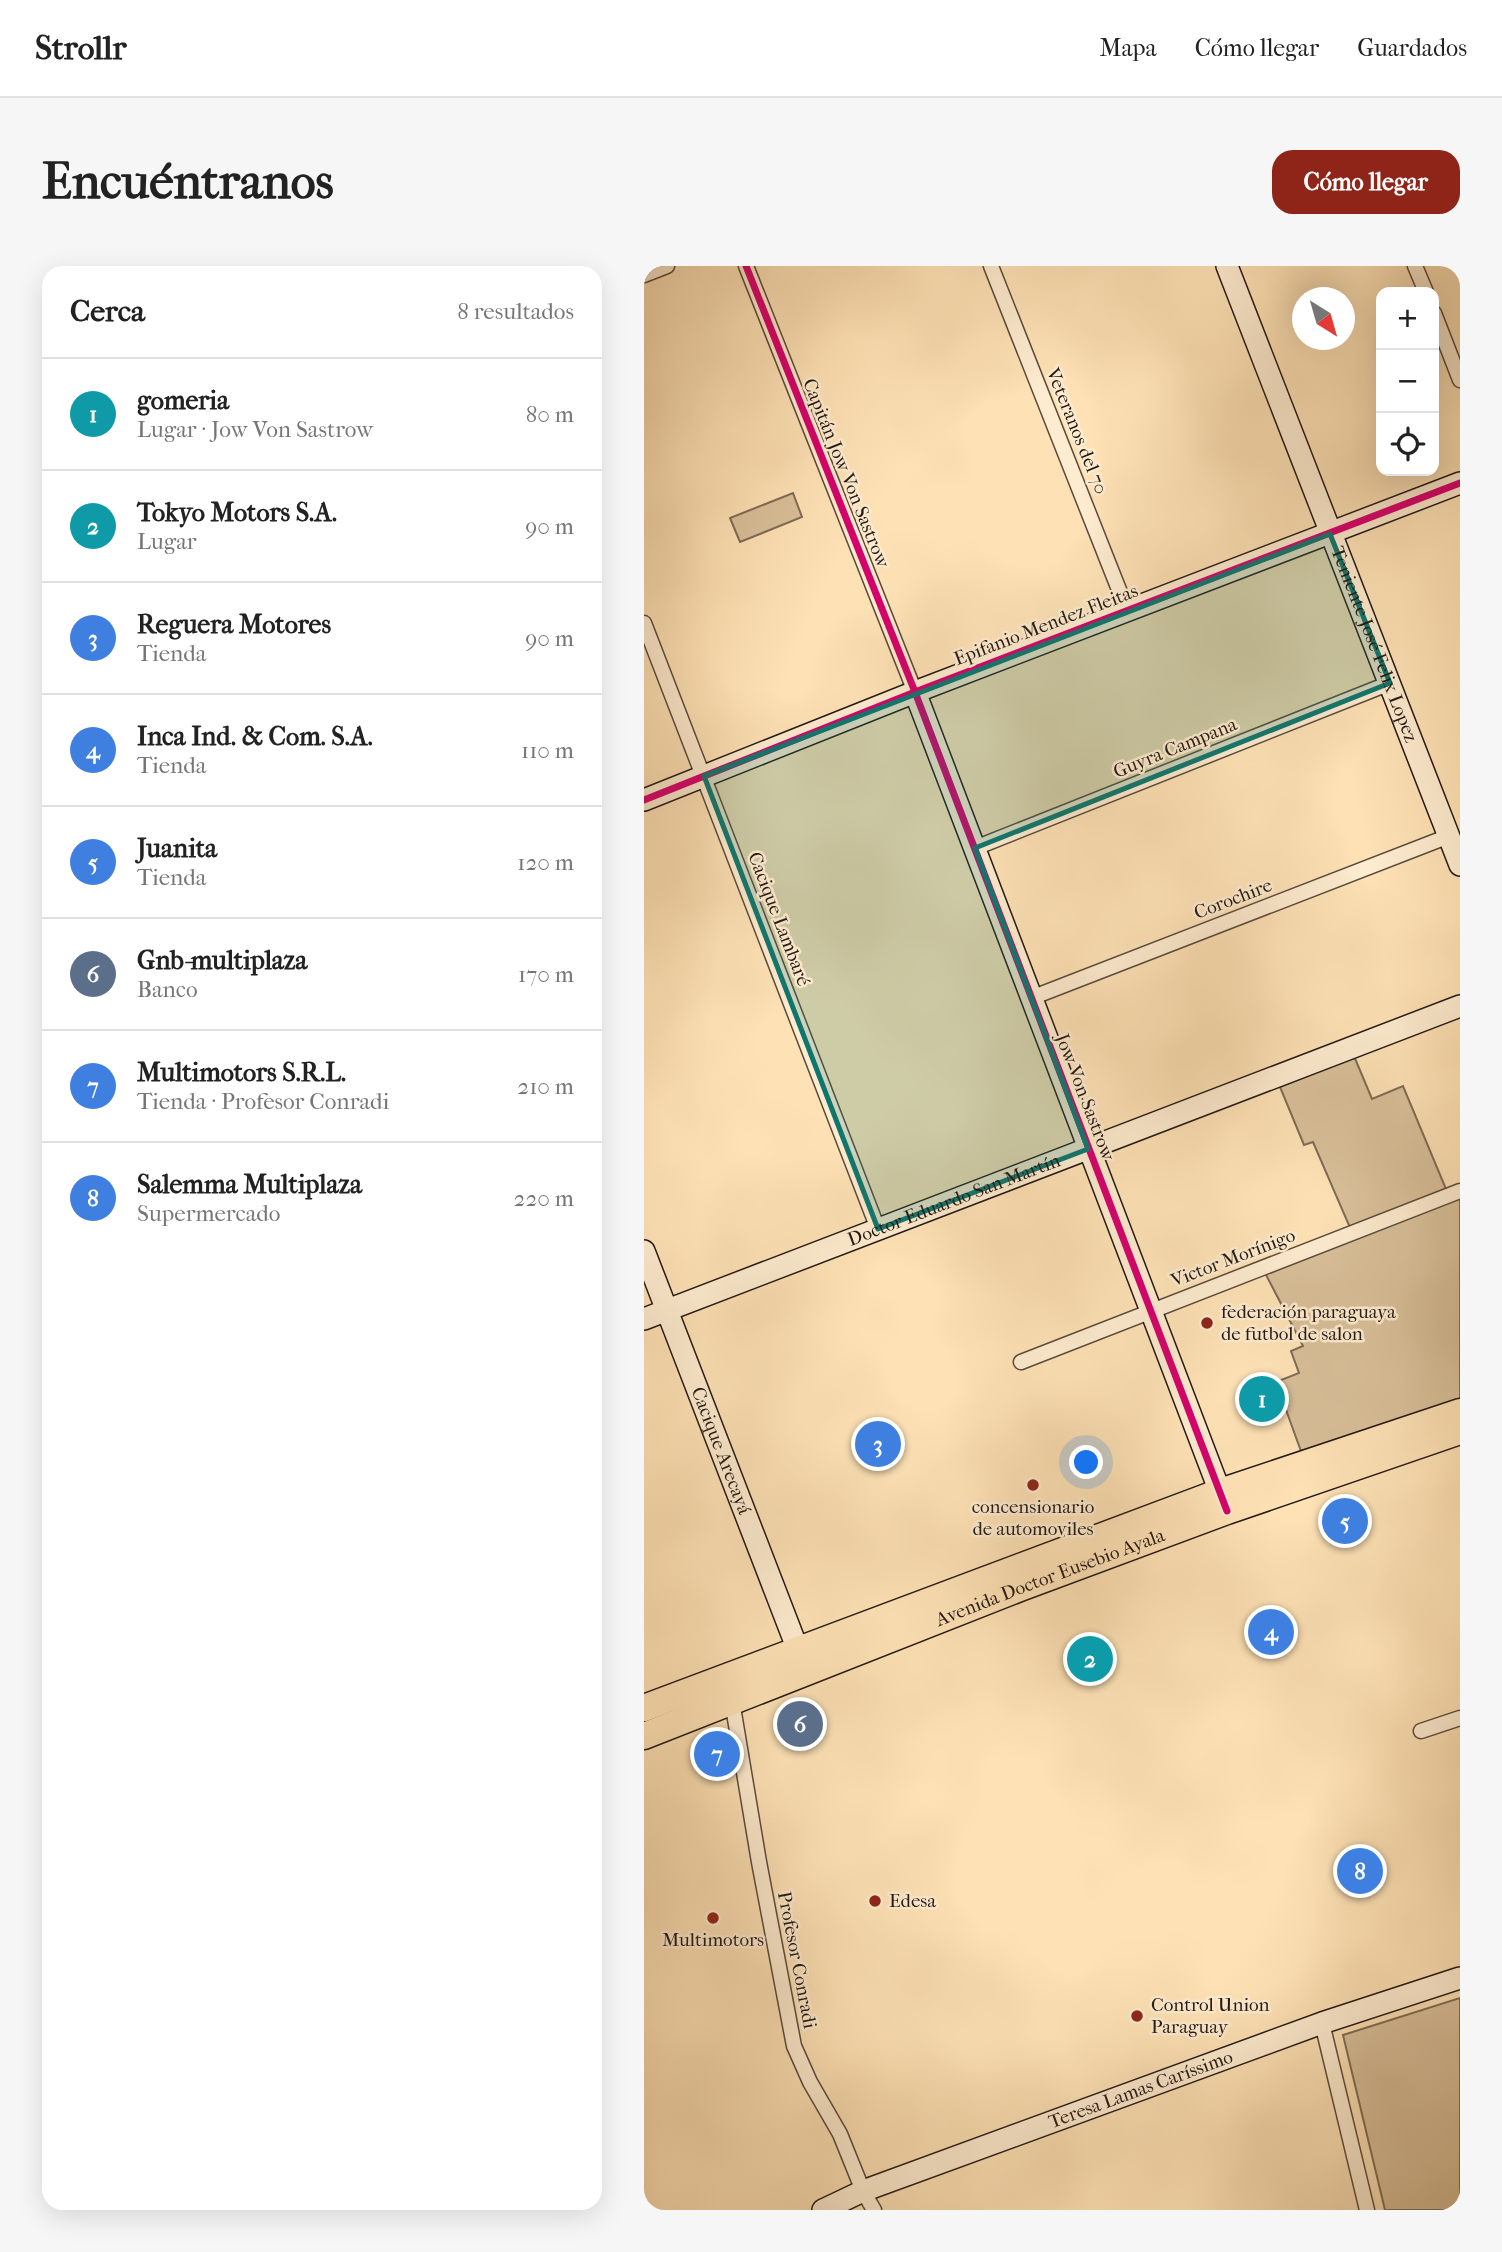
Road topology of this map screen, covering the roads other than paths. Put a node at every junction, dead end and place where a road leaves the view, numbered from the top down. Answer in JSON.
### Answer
{"nodes":[{"id":1,"x":667,"y":266,"type":"edge"},
{"id":2,"x":746,"y":266,"type":"edge"},
{"id":3,"x":991,"y":266,"type":"edge"},
{"id":4,"x":1227,"y":266,"type":"edge"},
{"id":5,"x":1415,"y":266,"type":"edge"},
{"id":6,"x":644,"y":275,"type":"edge"},
{"id":7,"x":1424,"y":287,"type":"edge"},
{"id":8,"x":1439,"y":326,"type":"edge"},
{"id":9,"x":1460,"y":380,"type":"edge"},
{"id":10,"x":1460,"y":483,"type":"edge"},
{"id":11,"x":1330,"y":534,"type":"junction"},
{"id":12,"x":1127,"y":610,"type":"junction"},
{"id":13,"x":644,"y":624,"type":"edge"},
{"id":14,"x":1390,"y":684,"type":"junction"},
{"id":15,"x":915,"y":692,"type":"junction"},
{"id":16,"x":704,"y":776,"type":"junction"},
{"id":17,"x":644,"y":800,"type":"edge"},
{"id":18,"x":1449,"y":836,"type":"junction"},
{"id":19,"x":975,"y":848,"type":"junction"},
{"id":20,"x":1460,"y":865,"type":"edge"},
{"id":21,"x":1031,"y":998,"type":"junction"},
{"id":22,"x":1460,"y":1006,"type":"edge"},
{"id":23,"x":1088,"y":1149,"type":"junction"},
{"id":24,"x":1460,"y":1191,"type":"edge"},
{"id":25,"x":878,"y":1229,"type":"junction"},
{"id":26,"x":644,"y":1251,"type":"edge"},
{"id":27,"x":667,"y":1310,"type":"junction"},
{"id":28,"x":1150,"y":1311,"type":"junction"},
{"id":29,"x":644,"y":1319,"type":"edge"},
{"id":30,"x":1021,"y":1362,"type":"dead end"},
{"id":31,"x":1460,"y":1412,"type":"edge"},
{"id":32,"x":1460,"y":1431,"type":"edge"},
{"id":33,"x":1223,"y":1501,"type":"junction"},
{"id":34,"x":829,"y":1637,"type":"junction"},
{"id":35,"x":797,"y":1650,"type":"junction"},
{"id":36,"x":732,"y":1701,"type":"junction"},
{"id":37,"x":644,"y":1708,"type":"edge"},
{"id":38,"x":1460,"y":1718,"type":"edge"},
{"id":39,"x":1421,"y":1731,"type":"dead end"},
{"id":40,"x":644,"y":1736,"type":"edge"},
{"id":41,"x":1460,"y":1978,"type":"edge"},
{"id":42,"x":1322,"y":2023,"type":"junction"},
{"id":43,"x":863,"y":2191,"type":"junction"},
{"id":44,"x":823,"y":2210,"type":"edge"},
{"id":45,"x":874,"y":2210,"type":"edge"},
{"id":46,"x":1367,"y":2210,"type":"edge"}],
"edges":[{"from":1,"to":6,"type":"street"},
{"from":2,"to":15,"type":"street","name":"Capitán Jow Von Sastrow"},
{"from":3,"to":12,"type":"street","name":"Veteranos del 70"},
{"from":4,"to":11,"type":"street","name":"Teniente José Felix Lopez"},
{"from":5,"to":7,"type":"street"},
{"from":8,"to":9,"type":"street"},
{"from":10,"to":11,"type":"street","name":"Epifanio Mendez Fleitas"},
{"from":11,"to":12,"type":"street","name":"Epifanio Mendez Fleitas"},
{"from":11,"to":14,"type":"street","name":"Teniente José Felix Lopez"},
{"from":12,"to":15,"type":"street","name":"Epifanio Mendez Fleitas"},
{"from":13,"to":16,"type":"street","name":"Cacique Lambaré"},
{"from":14,"to":18,"type":"street","name":"Teniente José Felix Lopez"},
{"from":14,"to":19,"type":"street","name":"Guyra Campana"},
{"from":15,"to":16,"type":"street","name":"Epifanio Mendez Fleitas"},
{"from":15,"to":19,"type":"street","name":"Jow Von Sastrow"},
{"from":16,"to":17,"type":"street","name":"Epifanio Mendez Fleitas"},
{"from":16,"to":25,"type":"street","name":"Cacique Lambaré"},
{"from":18,"to":20,"type":"street","name":"Teniente José Felix Lopez"},
{"from":18,"to":21,"type":"street","name":"Corochire"},
{"from":19,"to":21,"type":"street","name":"Jow Von Sastrow"},
{"from":21,"to":23,"type":"street","name":"Jow Von Sastrow"},
{"from":22,"to":23,"type":"street","name":"Doctor Eduardo San Martín"},
{"from":23,"to":25,"type":"street","name":"Doctor Eduardo San Martín"},
{"from":23,"to":28,"type":"street","name":"Jow Von Sastrow"},
{"from":24,"to":28,"type":"street","name":"Victor Morínigo"},
{"from":25,"to":27,"type":"street","name":"Doctor Eduardo San Martín"},
{"from":26,"to":27,"type":"street","name":"Cacique Arecayá"},
{"from":27,"to":29,"type":"street","name":"Doctor Eduardo San Martín"},
{"from":27,"to":35,"type":"street","name":"Cacique Arecayá"},
{"from":28,"to":30,"type":"street","name":"Victor Morínigo"},
{"from":28,"to":33,"type":"street","name":"Jow Von Sastrow"},
{"from":31,"to":33,"type":"highway","name":"Avenida Doctor Eusebio Ayala"},
{"from":32,"to":33,"type":"highway","name":"Avenida Doctor Eusebio Ayala"},
{"from":33,"to":34,"type":"highway","name":"Avenida Doctor Eusebio Ayala"},
{"from":33,"to":36,"type":"highway","name":"Avenida Doctor Eusebio Ayala"},
{"from":34,"to":35,"type":"highway","name":"Avenida Doctor Eusebio Ayala"},
{"from":34,"to":36,"type":"highway"},
{"from":35,"to":37,"type":"highway","name":"Avenida Doctor Eusebio Ayala"},
{"from":36,"to":40,"type":"highway","name":"Avenida Doctor Eusebio Ayala"},
{"from":36,"to":43,"type":"street","name":"Profesor Conradi"},
{"from":38,"to":39,"type":"street"},
{"from":41,"to":42,"type":"street","name":"Teresa Lamas Caríssimo"},
{"from":42,"to":43,"type":"street","name":"Teresa Lamas Caríssimo"},
{"from":42,"to":46,"type":"street"},
{"from":43,"to":44,"type":"street","name":"Teresa Lamas Caríssimo"},
{"from":43,"to":45,"type":"street","name":"Profesor Conradi"}]}
